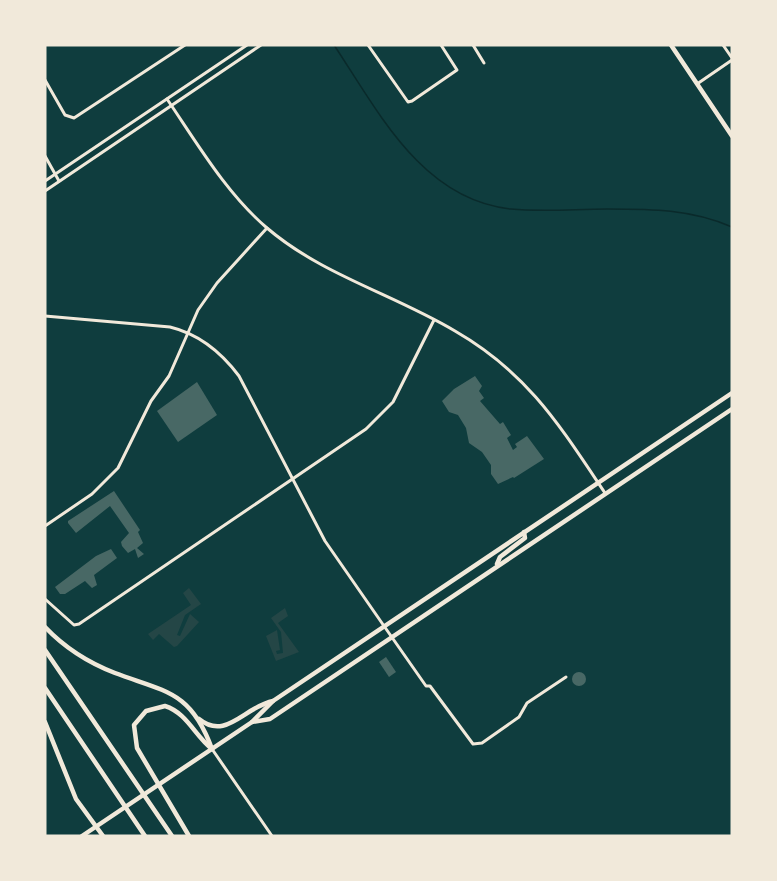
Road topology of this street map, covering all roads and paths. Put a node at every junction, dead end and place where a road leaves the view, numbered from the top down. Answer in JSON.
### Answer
{"nodes":[{"id":1,"x":185,"y":45,"type":"edge"},
{"id":2,"x":261,"y":45,"type":"edge"},
{"id":3,"x":368,"y":45,"type":"edge"},
{"id":4,"x":441,"y":45,"type":"edge"},
{"id":5,"x":473,"y":45,"type":"edge"},
{"id":6,"x":671,"y":45,"type":"edge"},
{"id":7,"x":723,"y":45,"type":"edge"},
{"id":8,"x":245,"y":46,"type":"edge"},
{"id":9,"x":249,"y":53,"type":"junction"},
{"id":10,"x":732,"y":59,"type":"edge"},
{"id":11,"x":484,"y":63,"type":"dead end"},
{"id":12,"x":45,"y":80,"type":"edge"},
{"id":13,"x":697,"y":84,"type":"junction"},
{"id":14,"x":166,"y":99,"type":"junction"},
{"id":15,"x":171,"y":106,"type":"junction"},
{"id":16,"x":732,"y":136,"type":"edge"},
{"id":17,"x":45,"y":156,"type":"edge"},
{"id":18,"x":45,"y":165,"type":"edge"},
{"id":19,"x":50,"y":168,"type":"junction"},
{"id":20,"x":55,"y":175,"type":"junction"},
{"id":21,"x":45,"y":181,"type":"edge"},
{"id":22,"x":59,"y":181,"type":"junction"},
{"id":23,"x":45,"y":191,"type":"edge"},
{"id":24,"x":267,"y":228,"type":"junction"},
{"id":25,"x":45,"y":316,"type":"edge"},
{"id":26,"x":434,"y":320,"type":"junction"},
{"id":27,"x":187,"y":331,"type":"junction"},
{"id":28,"x":732,"y":393,"type":"edge"},
{"id":29,"x":732,"y":409,"type":"edge"},
{"id":30,"x":292,"y":479,"type":"junction"},
{"id":31,"x":598,"y":483,"type":"junction"},
{"id":32,"x":605,"y":493,"type":"junction"},
{"id":33,"x":45,"y":525,"type":"edge"},
{"id":34,"x":524,"y":532,"type":"junction"},
{"id":35,"x":496,"y":566,"type":"junction"},
{"id":36,"x":45,"y":599,"type":"edge"},
{"id":37,"x":384,"y":626,"type":"junction"},
{"id":38,"x":45,"y":627,"type":"edge"},
{"id":39,"x":391,"y":636,"type":"junction"},
{"id":40,"x":45,"y":650,"type":"edge"},
{"id":41,"x":566,"y":677,"type":"dead end"},
{"id":42,"x":45,"y":688,"type":"edge"},
{"id":43,"x":273,"y":700,"type":"junction"},
{"id":44,"x":194,"y":715,"type":"junction"},
{"id":45,"x":45,"y":722,"type":"edge"},
{"id":46,"x":252,"y":722,"type":"junction"},
{"id":47,"x":212,"y":749,"type":"junction"},
{"id":48,"x":96,"y":827,"type":"junction"},
{"id":49,"x":82,"y":836,"type":"edge"},
{"id":50,"x":103,"y":836,"type":"edge"},
{"id":51,"x":144,"y":836,"type":"edge"},
{"id":52,"x":172,"y":836,"type":"edge"},
{"id":53,"x":189,"y":836,"type":"edge"},
{"id":54,"x":272,"y":836,"type":"edge"}],
"edges":[{"from":1,"to":12,"type":"street"},
{"from":2,"to":9,"type":"street"},
{"from":3,"to":4,"type":"street"},
{"from":5,"to":11,"type":"street"},
{"from":6,"to":13,"type":"main road"},
{"from":7,"to":10,"type":"street"},
{"from":8,"to":9,"type":"street"},
{"from":8,"to":14,"type":"street"},
{"from":9,"to":15,"type":"street"},
{"from":10,"to":13,"type":"street"},
{"from":13,"to":16,"type":"main road"},
{"from":14,"to":15,"type":"street"},
{"from":14,"to":20,"type":"street"},
{"from":15,"to":22,"type":"street"},
{"from":15,"to":24,"type":"street"},
{"from":17,"to":19,"type":"street"},
{"from":18,"to":19,"type":"street"},
{"from":19,"to":20,"type":"street"},
{"from":20,"to":21,"type":"street"},
{"from":20,"to":22,"type":"street"},
{"from":22,"to":23,"type":"street"},
{"from":24,"to":26,"type":"street"},
{"from":24,"to":27,"type":"street"},
{"from":25,"to":27,"type":"street"},
{"from":26,"to":30,"type":"street"},
{"from":26,"to":31,"type":"street"},
{"from":27,"to":30,"type":"street"},
{"from":27,"to":33,"type":"street"},
{"from":28,"to":31,"type":"main road"},
{"from":29,"to":32,"type":"main road"},
{"from":30,"to":36,"type":"street"},
{"from":30,"to":37,"type":"street"},
{"from":31,"to":32,"type":"street"},
{"from":31,"to":34,"type":"main road"},
{"from":32,"to":35,"type":"main road"},
{"from":34,"to":35,"type":"main road"},
{"from":34,"to":37,"type":"main road"},
{"from":35,"to":39,"type":"main road"},
{"from":37,"to":39,"type":"street"},
{"from":37,"to":43,"type":"main road"},
{"from":38,"to":44,"type":"main road"},
{"from":39,"to":41,"type":"street"},
{"from":39,"to":46,"type":"main road"},
{"from":40,"to":52,"type":"main road"},
{"from":42,"to":51,"type":"main road"},
{"from":43,"to":44,"type":"main road"},
{"from":43,"to":46,"type":"main road"},
{"from":44,"to":47,"type":"main road"},
{"from":45,"to":48,"type":"main road"},
{"from":46,"to":47,"type":"main road"},
{"from":47,"to":48,"type":"main road"},
{"from":47,"to":53,"type":"main road"},
{"from":47,"to":54,"type":"street"},
{"from":48,"to":49,"type":"main road"},
{"from":48,"to":50,"type":"main road"}]}
